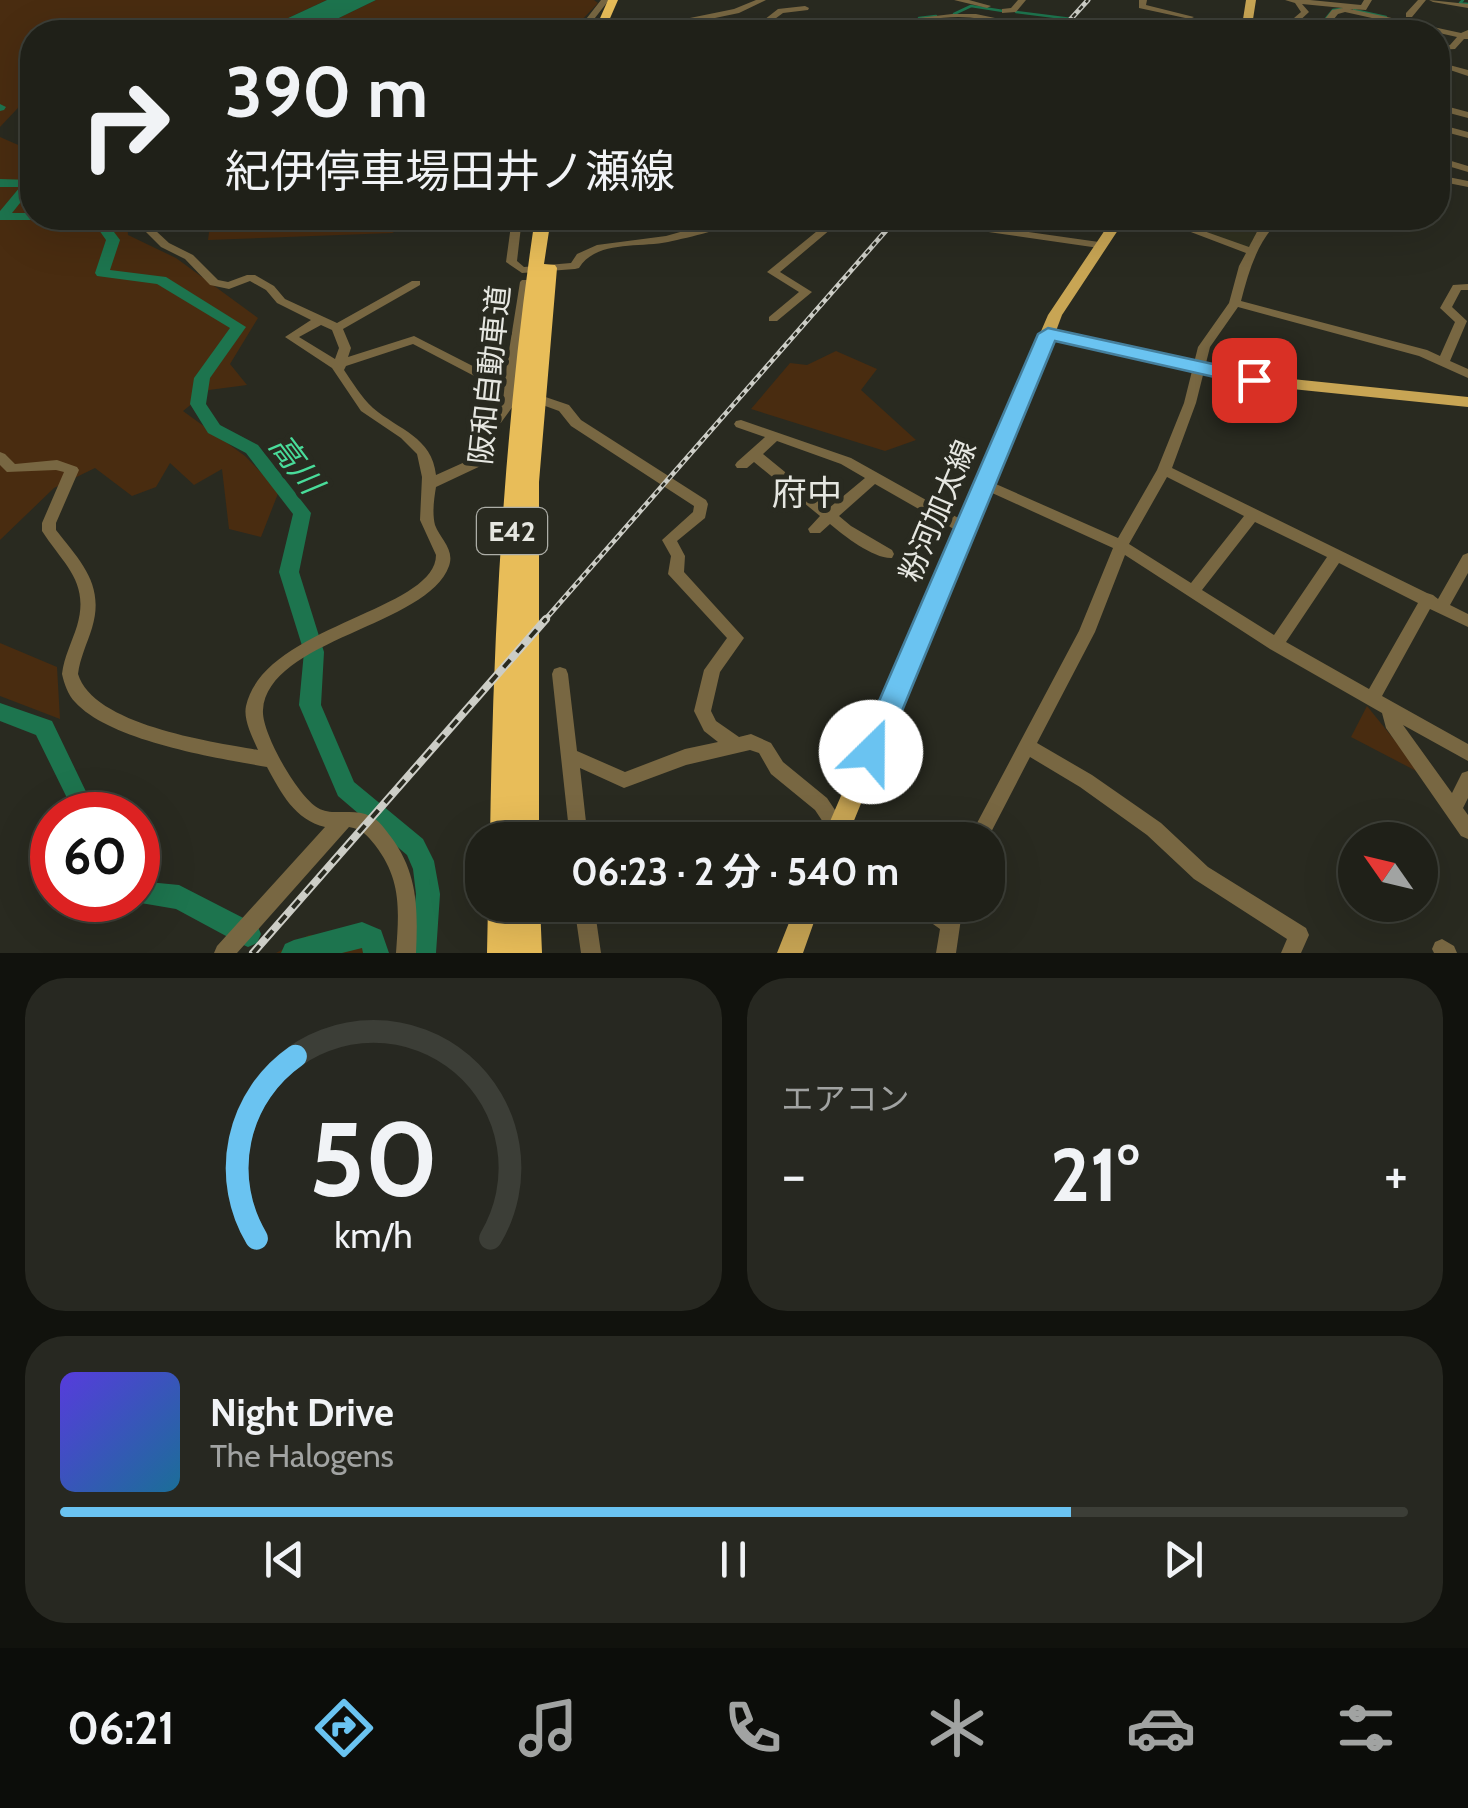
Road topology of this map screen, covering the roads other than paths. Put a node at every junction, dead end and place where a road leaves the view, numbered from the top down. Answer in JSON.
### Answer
{"nodes":[{"id":1,"x":605,"y":0,"type":"edge"},
{"id":2,"x":762,"y":0,"type":"edge"},
{"id":3,"x":958,"y":0,"type":"edge"},
{"id":4,"x":1022,"y":0,"type":"edge"},
{"id":5,"x":1143,"y":0,"type":"edge"},
{"id":6,"x":1318,"y":0,"type":"edge"},
{"id":7,"x":1368,"y":0,"type":"edge"},
{"id":8,"x":1422,"y":0,"type":"edge"},
{"id":9,"x":1434,"y":0,"type":"edge"},
{"id":10,"x":1294,"y":2,"type":"edge"},
{"id":11,"x":1447,"y":2,"type":"junction"},
{"id":12,"x":972,"y":3,"type":"junction"},
{"id":13,"x":1336,"y":6,"type":"junction"},
{"id":14,"x":1468,"y":6,"type":"edge"},
{"id":15,"x":929,"y":7,"type":"dead end"},
{"id":16,"x":805,"y":8,"type":"dead end"},
{"id":17,"x":736,"y":11,"type":"junction"},
{"id":18,"x":1006,"y":11,"type":"junction"},
{"id":19,"x":957,"y":12,"type":"junction"},
{"id":20,"x":1441,"y":12,"type":"dead end"},
{"id":21,"x":942,"y":13,"type":"junction"},
{"id":22,"x":1408,"y":15,"type":"dead end"},
{"id":23,"x":1190,"y":17,"type":"dead end"},
{"id":24,"x":588,"y":20,"type":"edge"},
{"id":25,"x":693,"y":20,"type":"edge"},
{"id":26,"x":750,"y":20,"type":"edge"},
{"id":27,"x":768,"y":20,"type":"edge"},
{"id":28,"x":902,"y":20,"type":"edge"},
{"id":29,"x":988,"y":20,"type":"edge"},
{"id":30,"x":1007,"y":20,"type":"edge"},
{"id":31,"x":1295,"y":20,"type":"edge"},
{"id":32,"x":1327,"y":20,"type":"edge"},
{"id":33,"x":1395,"y":20,"type":"edge"},
{"id":34,"x":150,"y":230,"type":"edge"},
{"id":35,"x":514,"y":230,"type":"edge"},
{"id":36,"x":542,"y":230,"type":"edge"},
{"id":37,"x":552,"y":230,"type":"edge"},
{"id":38,"x":696,"y":230,"type":"edge"},
{"id":39,"x":824,"y":230,"type":"edge"},
{"id":40,"x":995,"y":230,"type":"edge"},
{"id":41,"x":1110,"y":230,"type":"edge"},
{"id":42,"x":1192,"y":230,"type":"edge"},
{"id":43,"x":1265,"y":230,"type":"edge"},
{"id":44,"x":1099,"y":245,"type":"junction"},
{"id":45,"x":1253,"y":252,"type":"junction"},
{"id":46,"x":538,"y":267,"type":"junction"},
{"id":47,"x":416,"y":283,"type":"dead end"},
{"id":48,"x":1468,"y":287,"type":"edge"},
{"id":49,"x":1235,"y":303,"type":"junction"},
{"id":50,"x":773,"y":319,"type":"dead end"},
{"id":51,"x":320,"y":320,"type":"junction"},
{"id":52,"x":336,"y":328,"type":"junction"},
{"id":53,"x":1048,"y":334,"type":"junction"},
{"id":54,"x":1442,"y":362,"type":"junction"},
{"id":55,"x":340,"y":365,"type":"junction"},
{"id":56,"x":1197,"y":369,"type":"junction"},
{"id":57,"x":1468,"y":374,"type":"edge"},
{"id":58,"x":509,"y":388,"type":"junction"},
{"id":59,"x":1468,"y":402,"type":"edge"},
{"id":60,"x":525,"y":420,"type":"junction"},
{"id":61,"x":741,"y":424,"type":"dead end"},
{"id":62,"x":775,"y":436,"type":"junction"},
{"id":63,"x":0,"y":457,"type":"edge"},
{"id":64,"x":1164,"y":470,"type":"junction"},
{"id":65,"x":874,"y":477,"type":"junction"},
{"id":66,"x":429,"y":484,"type":"junction"},
{"id":67,"x":984,"y":484,"type":"junction"},
{"id":68,"x":1254,"y":513,"type":"junction"},
{"id":69,"x":830,"y":517,"type":"junction"},
{"id":70,"x":964,"y":528,"type":"junction"},
{"id":71,"x":815,"y":529,"type":"dead end"},
{"id":72,"x":1121,"y":546,"type":"junction"},
{"id":73,"x":886,"y":554,"type":"dead end"},
{"id":74,"x":1337,"y":554,"type":"junction"},
{"id":75,"x":1468,"y":558,"type":"edge"},
{"id":76,"x":1193,"y":591,"type":"junction"},
{"id":77,"x":1434,"y":602,"type":"junction"},
{"id":78,"x":1468,"y":620,"type":"edge"},
{"id":79,"x":1276,"y":644,"type":"junction"},
{"id":80,"x":560,"y":674,"type":"dead end"},
{"id":81,"x":1372,"y":699,"type":"junction"},
{"id":82,"x":1390,"y":709,"type":"junction"},
{"id":83,"x":733,"y":743,"type":"junction"},
{"id":84,"x":1027,"y":746,"type":"junction"},
{"id":85,"x":1468,"y":753,"type":"edge"},
{"id":86,"x":572,"y":756,"type":"junction"},
{"id":87,"x":272,"y":760,"type":"junction"},
{"id":88,"x":1468,"y":779,"type":"edge"},
{"id":89,"x":1454,"y":808,"type":"junction"},
{"id":90,"x":344,"y":820,"type":"junction"},
{"id":91,"x":503,"y":822,"type":"edge"},
{"id":92,"x":526,"y":822,"type":"edge"},
{"id":93,"x":578,"y":822,"type":"edge"},
{"id":94,"x":831,"y":822,"type":"edge"},
{"id":95,"x":845,"y":822,"type":"edge"},
{"id":96,"x":986,"y":822,"type":"edge"},
{"id":97,"x":1468,"y":830,"type":"edge"},
{"id":98,"x":502,"y":922,"type":"edge"},
{"id":99,"x":526,"y":922,"type":"edge"},
{"id":100,"x":586,"y":922,"type":"edge"},
{"id":101,"x":802,"y":922,"type":"edge"},
{"id":102,"x":949,"y":922,"type":"edge"},
{"id":103,"x":235,"y":938,"type":"edge"},
{"id":104,"x":406,"y":953,"type":"edge"},
{"id":105,"x":502,"y":953,"type":"edge"},
{"id":106,"x":527,"y":953,"type":"edge"},
{"id":107,"x":591,"y":953,"type":"edge"},
{"id":108,"x":790,"y":953,"type":"edge"},
{"id":109,"x":946,"y":953,"type":"edge"},
{"id":110,"x":1291,"y":953,"type":"edge"}],
"edges":[{"from":1,"to":24,"type":"street"},
{"from":2,"to":17,"type":"street"},
{"from":3,"to":12,"type":"street"},
{"from":4,"to":18,"type":"street"},
{"from":5,"to":23,"type":"street"},
{"from":6,"to":13,"type":"street"},
{"from":7,"to":13,"type":"street"},
{"from":8,"to":22,"type":"street"},
{"from":9,"to":11,"type":"street"},
{"from":10,"to":13,"type":"street"},
{"from":10,"to":31,"type":"street"},
{"from":11,"to":14,"type":"street"},
{"from":11,"to":20,"type":"street"},
{"from":12,"to":18,"type":"street"},
{"from":12,"to":19,"type":"street"},
{"from":15,"to":21,"type":"street"},
{"from":16,"to":27,"type":"street"},
{"from":17,"to":25,"type":"street"},
{"from":17,"to":26,"type":"street"},
{"from":18,"to":30,"type":"street"},
{"from":19,"to":21,"type":"street"},
{"from":19,"to":29,"type":"street"},
{"from":21,"to":28,"type":"street"},
{"from":32,"to":33,"type":"street"},
{"from":34,"to":51,"type":"street"},
{"from":35,"to":46,"type":"street"},
{"from":36,"to":46,"type":"highway","name":"阪和自動車道","number":"E42"},
{"from":37,"to":46,"type":"highway","name":"阪和自動車道","number":"E42"},
{"from":38,"to":46,"type":"street"},
{"from":39,"to":50,"type":"street"},
{"from":40,"to":44,"type":"street"},
{"from":41,"to":44,"type":"main road","name":"粉河加太線"},
{"from":42,"to":45,"type":"street"},
{"from":43,"to":45,"type":"street"},
{"from":44,"to":53,"type":"main road","name":"粉河加太線"},
{"from":45,"to":49,"type":"street"},
{"from":46,"to":58,"type":"street"},
{"from":46,"to":60,"type":"highway","name":"阪和自動車道","number":"E42"},
{"from":47,"to":52,"type":"street"},
{"from":48,"to":54,"type":"street"},
{"from":49,"to":54,"type":"street"},
{"from":49,"to":56,"type":"street"},
{"from":51,"to":52,"type":"street"},
{"from":51,"to":55,"type":"street"},
{"from":52,"to":55,"type":"street"},
{"from":53,"to":56,"type":"main road"},
{"from":53,"to":67,"type":"main road","name":"粉河加太線"},
{"from":54,"to":57,"type":"street"},
{"from":55,"to":58,"type":"street"},
{"from":55,"to":66,"type":"street"},
{"from":56,"to":59,"type":"main road"},
{"from":56,"to":64,"type":"street"},
{"from":58,"to":66,"type":"street"},
{"from":58,"to":83,"type":"street"},
{"from":60,"to":91,"type":"highway","name":"阪和自動車道","number":"E42"},
{"from":60,"to":92,"type":"highway","name":"阪和自動車道","number":"E42"},
{"from":61,"to":62,"type":"street"},
{"from":62,"to":65,"type":"street"},
{"from":62,"to":69,"type":"street"},
{"from":63,"to":87,"type":"street"},
{"from":64,"to":68,"type":"street"},
{"from":64,"to":72,"type":"street"},
{"from":65,"to":69,"type":"street"},
{"from":65,"to":70,"type":"street"},
{"from":66,"to":87,"type":"street"},
{"from":67,"to":70,"type":"main road","name":"粉河加太線"},
{"from":67,"to":72,"type":"street"},
{"from":68,"to":74,"type":"street"},
{"from":68,"to":76,"type":"street"},
{"from":69,"to":71,"type":"street"},
{"from":69,"to":73,"type":"street"},
{"from":70,"to":95,"type":"main road","name":"粉河加太線"},
{"from":72,"to":76,"type":"street"},
{"from":72,"to":84,"type":"street"},
{"from":74,"to":77,"type":"street"},
{"from":74,"to":79,"type":"street"},
{"from":75,"to":77,"type":"street"},
{"from":76,"to":79,"type":"street"},
{"from":77,"to":78,"type":"street"},
{"from":77,"to":81,"type":"street"},
{"from":79,"to":81,"type":"street"},
{"from":80,"to":86,"type":"street"},
{"from":81,"to":82,"type":"street"},
{"from":82,"to":85,"type":"street"},
{"from":82,"to":89,"type":"street"},
{"from":83,"to":86,"type":"street"},
{"from":83,"to":94,"type":"street"},
{"from":84,"to":96,"type":"street"},
{"from":84,"to":110,"type":"street"},
{"from":86,"to":93,"type":"street"},
{"from":87,"to":90,"type":"street"},
{"from":88,"to":89,"type":"street"},
{"from":89,"to":97,"type":"street"},
{"from":90,"to":103,"type":"street"},
{"from":90,"to":104,"type":"street"},
{"from":98,"to":105,"type":"highway"},
{"from":99,"to":106,"type":"highway"},
{"from":100,"to":107,"type":"street"},
{"from":101,"to":108,"type":"main road"},
{"from":102,"to":109,"type":"street"}]}
